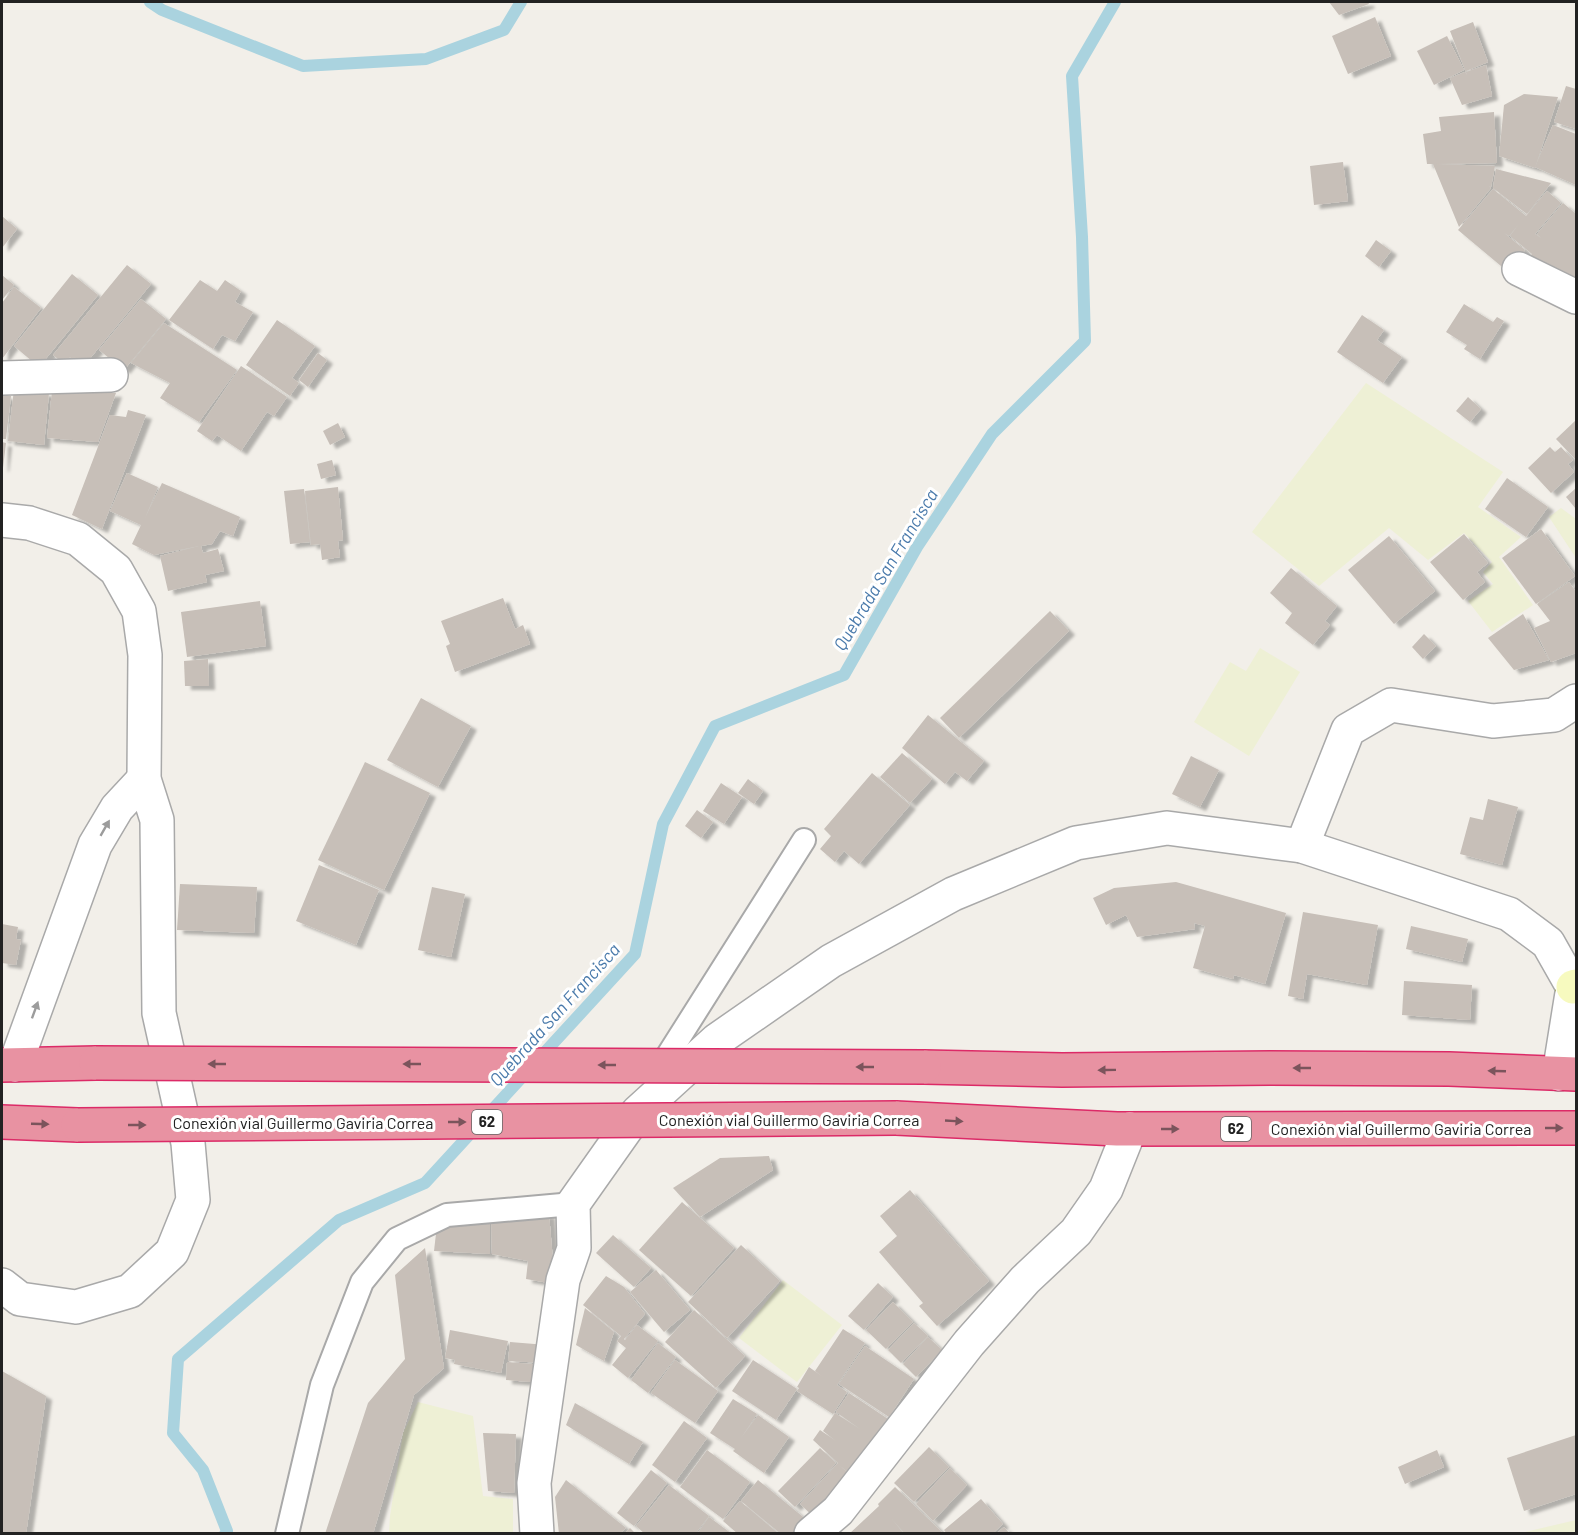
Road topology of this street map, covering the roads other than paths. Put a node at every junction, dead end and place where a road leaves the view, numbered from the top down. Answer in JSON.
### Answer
{"nodes":[{"id":1,"x":1519,"y":269,"type":"dead end"},
{"id":2,"x":1576,"y":297,"type":"edge"},
{"id":3,"x":111,"y":375,"type":"dead end"},
{"id":4,"x":2,"y":378,"type":"edge"},
{"id":5,"x":2,"y":520,"type":"edge"},
{"id":6,"x":1576,"y":701,"type":"edge"},
{"id":7,"x":144,"y":778,"type":"junction"},
{"id":8,"x":804,"y":840,"type":"dead end"},
{"id":9,"x":1302,"y":846,"type":"junction"},
{"id":10,"x":1575,"y":986,"type":"edge"},
{"id":11,"x":8,"y":1065,"type":"edge"},
{"id":12,"x":1568,"y":1074,"type":"edge"},
{"id":13,"x":2,"y":1122,"type":"edge"},
{"id":14,"x":1576,"y":1128,"type":"edge"},
{"id":15,"x":1131,"y":1129,"type":"junction"},
{"id":16,"x":573,"y":1204,"type":"junction"},
{"id":17,"x":2,"y":1285,"type":"edge"},
{"id":18,"x":287,"y":1533,"type":"edge"},
{"id":19,"x":537,"y":1533,"type":"edge"},
{"id":20,"x":812,"y":1533,"type":"edge"}],
"edges":[{"from":1,"to":2,"type":"street"},
{"from":3,"to":4,"type":"street"},
{"from":5,"to":7,"type":"street"},
{"from":6,"to":9,"type":"street"},
{"from":11,"to":7,"type":"street","one_way":true},
{"from":7,"to":17,"type":"street"},
{"from":8,"to":16,"type":"lane"},
{"from":9,"to":10,"type":"street"},
{"from":9,"to":16,"type":"street"},
{"from":10,"to":12,"type":"street"},
{"from":12,"to":11,"type":"highway","one_way":true,"bridge":true},
{"from":13,"to":15,"type":"highway","name":"Conexión vial Guillermo Gaviria Correa","number":"62","one_way":true,"bridge":true},
{"from":15,"to":14,"type":"highway","name":"Conexión vial Guillermo Gaviria Correa","number":"62","one_way":true},
{"from":15,"to":20,"type":"street"},
{"from":16,"to":18,"type":"lane"},
{"from":16,"to":19,"type":"street"}]}
